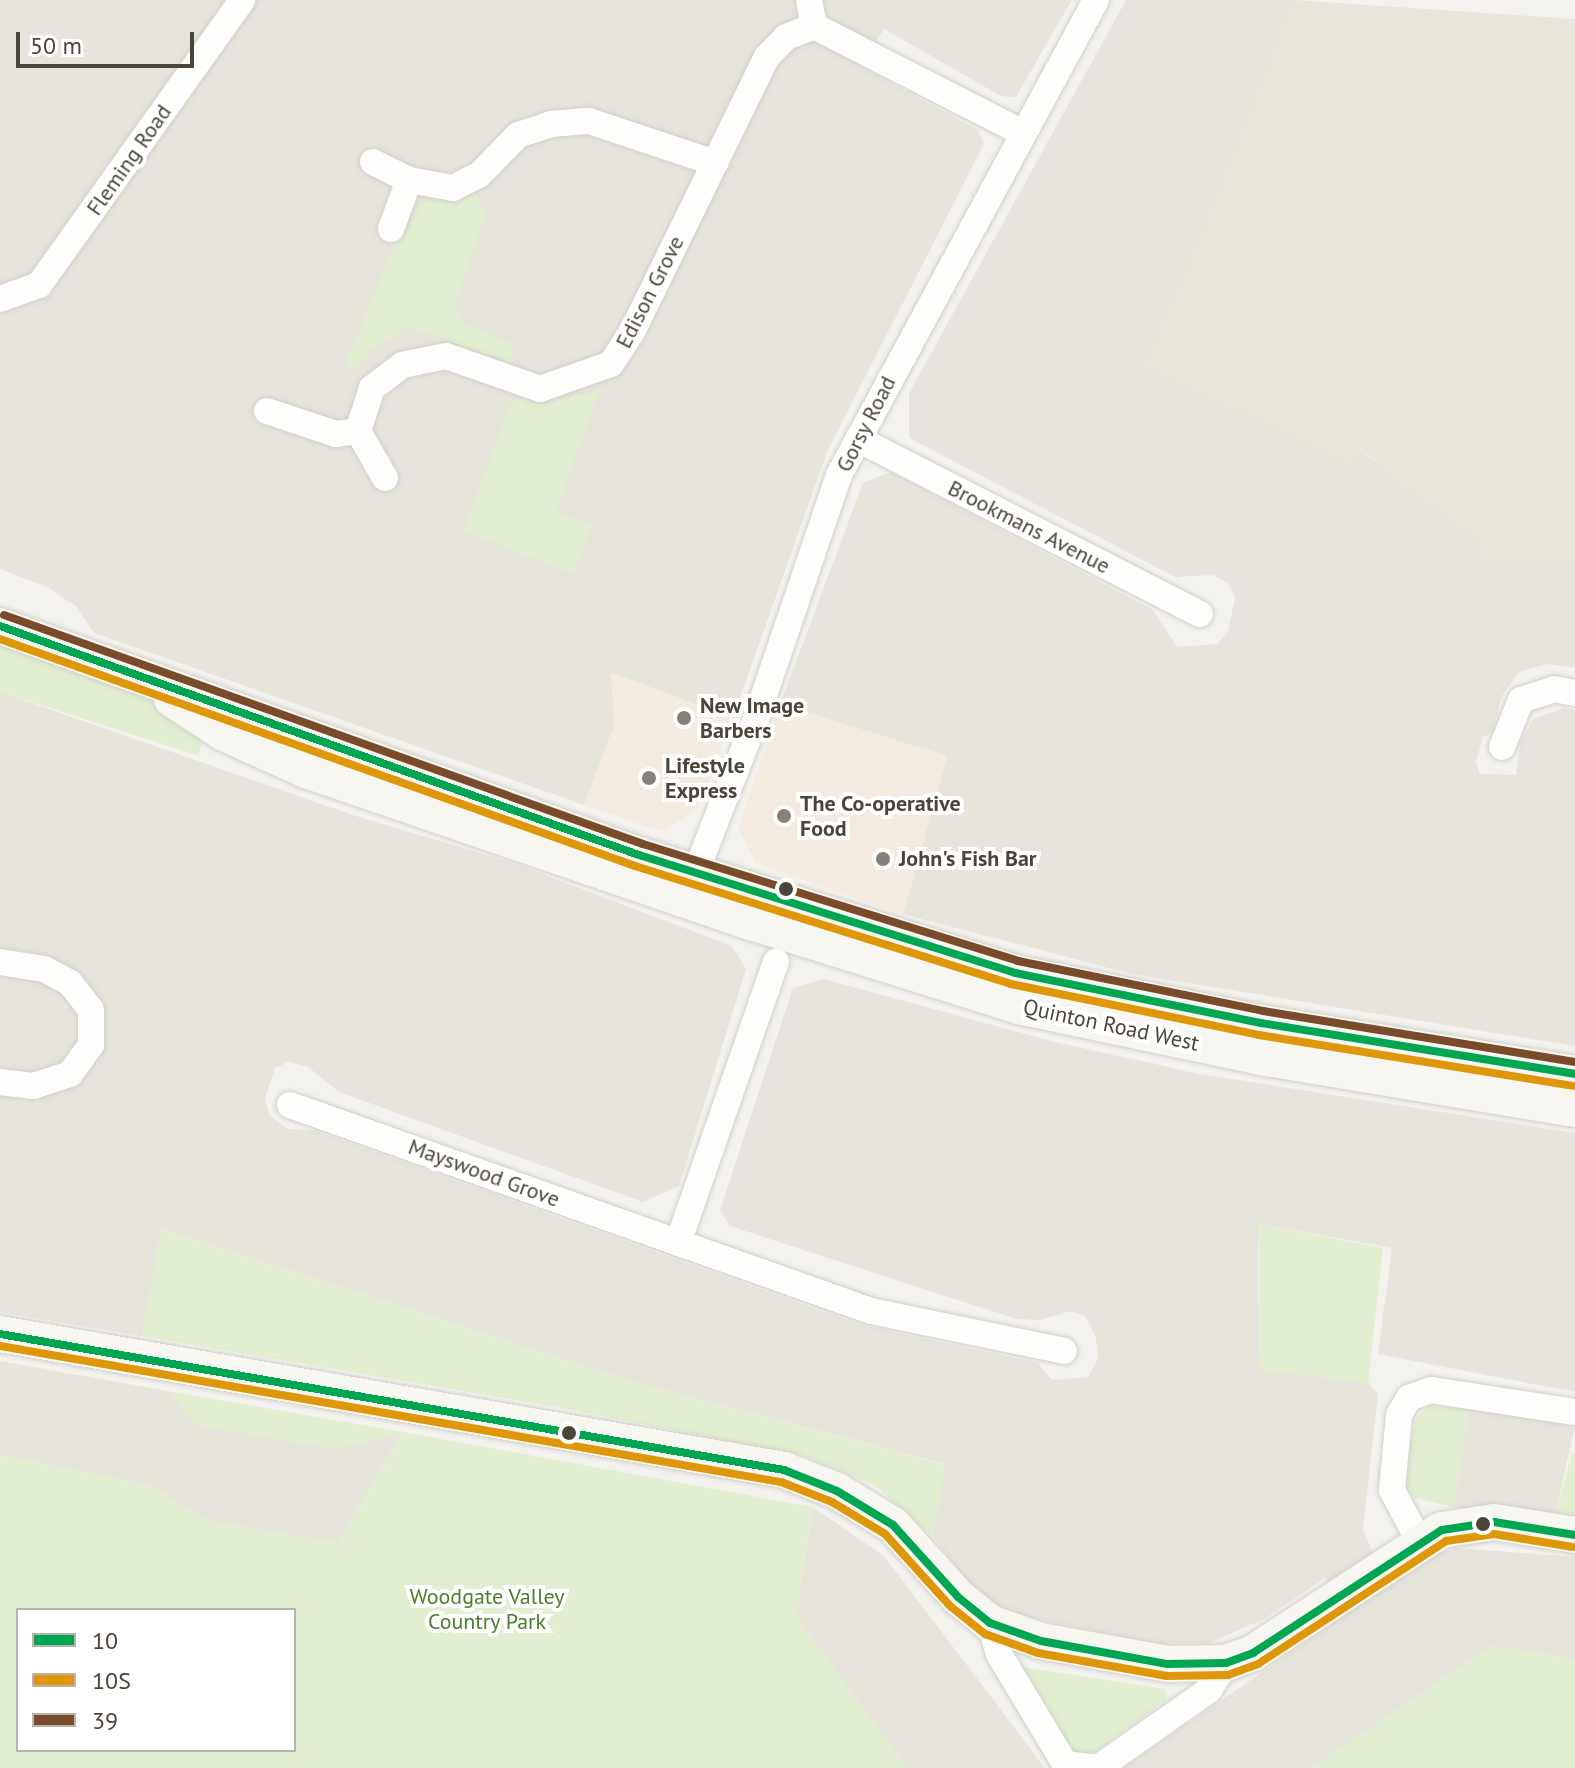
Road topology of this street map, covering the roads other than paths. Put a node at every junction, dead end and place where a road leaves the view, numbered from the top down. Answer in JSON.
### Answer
{"nodes":[{"id":1,"x":242,"y":0,"type":"edge"},
{"id":2,"x":809,"y":0,"type":"edge"},
{"id":3,"x":1096,"y":0,"type":"edge"},
{"id":4,"x":814,"y":26,"type":"junction"},
{"id":5,"x":1021,"y":132,"type":"junction"},
{"id":6,"x":373,"y":162,"type":"dead end"},
{"id":7,"x":715,"y":163,"type":"junction"},
{"id":8,"x":409,"y":180,"type":"junction"},
{"id":9,"x":391,"y":229,"type":"dead end"},
{"id":10,"x":0,"y":299,"type":"edge"},
{"id":11,"x":267,"y":411,"type":"dead end"},
{"id":12,"x":358,"y":431,"type":"junction"},
{"id":13,"x":858,"y":439,"type":"junction"},
{"id":14,"x":385,"y":478,"type":"dead end"},
{"id":15,"x":1200,"y":614,"type":"dead end"},
{"id":16,"x":0,"y":626,"type":"edge"},
{"id":17,"x":130,"y":671,"type":"junction"},
{"id":18,"x":1575,"y":693,"type":"edge"},
{"id":19,"x":1502,"y":747,"type":"dead end"},
{"id":20,"x":695,"y":874,"type":"junction"},
{"id":21,"x":793,"y":906,"type":"junction"},
{"id":22,"x":734,"y":916,"type":"junction"},
{"id":23,"x":830,"y":947,"type":"junction"},
{"id":24,"x":0,"y":962,"type":"edge"},
{"id":25,"x":776,"y":962,"type":"junction"},
{"id":26,"x":1575,"y":1074,"type":"edge"},
{"id":27,"x":0,"y":1082,"type":"edge"},
{"id":28,"x":290,"y":1105,"type":"dead end"},
{"id":29,"x":1575,"y":1109,"type":"edge"},
{"id":30,"x":678,"y":1243,"type":"junction"},
{"id":31,"x":0,"y":1334,"type":"edge"},
{"id":32,"x":1064,"y":1351,"type":"dead end"},
{"id":33,"x":1575,"y":1412,"type":"edge"},
{"id":34,"x":1575,"y":1535,"type":"edge"},
{"id":35,"x":1419,"y":1541,"type":"junction"},
{"id":36,"x":990,"y":1623,"type":"junction"},
{"id":37,"x":1226,"y":1663,"type":"junction"}],
"edges":[{"from":1,"to":10,"type":"street","name":"Fleming Road"},
{"from":2,"to":4,"type":"street"},
{"from":3,"to":5,"type":"street","name":"Gorsy Road"},
{"from":4,"to":5,"type":"street"},
{"from":4,"to":7,"type":"street","name":"Edison Grove"},
{"from":5,"to":13,"type":"street","name":"Gorsy Road"},
{"from":6,"to":8,"type":"street"},
{"from":7,"to":8,"type":"street"},
{"from":7,"to":12,"type":"street","name":"Edison Grove"},
{"from":8,"to":9,"type":"street"},
{"from":11,"to":12,"type":"street"},
{"from":12,"to":14,"type":"street"},
{"from":13,"to":15,"type":"street","name":"Brookmans Avenue"},
{"from":13,"to":20,"type":"street","name":"Gorsy Road"},
{"from":16,"to":17,"type":"street","name":"Quinton Road West"},
{"from":17,"to":20,"type":"street","name":"Quinton Road West"},
{"from":17,"to":22,"type":"street","name":"Quinton Road West"},
{"from":18,"to":19,"type":"street"},
{"from":20,"to":21,"type":"street","name":"Quinton Road West"},
{"from":20,"to":22,"type":"street"},
{"from":21,"to":23,"type":"street"},
{"from":21,"to":26,"type":"street","name":"Quinton Road West"},
{"from":22,"to":23,"type":"street","name":"Quinton Road West"},
{"from":22,"to":25,"type":"street"},
{"from":23,"to":25,"type":"street"},
{"from":23,"to":29,"type":"street","name":"Quinton Road West"},
{"from":24,"to":27,"type":"street"},
{"from":25,"to":30,"type":"street"},
{"from":28,"to":30,"type":"street","name":"Mayswood Grove"},
{"from":30,"to":32,"type":"street","name":"Mayswood Grove"},
{"from":31,"to":36,"type":"street"},
{"from":33,"to":35,"type":"street"},
{"from":34,"to":35,"type":"street"},
{"from":35,"to":37,"type":"street"},
{"from":36,"to":37,"type":"street"},
{"from":36,"to":37,"type":"street"}]}
